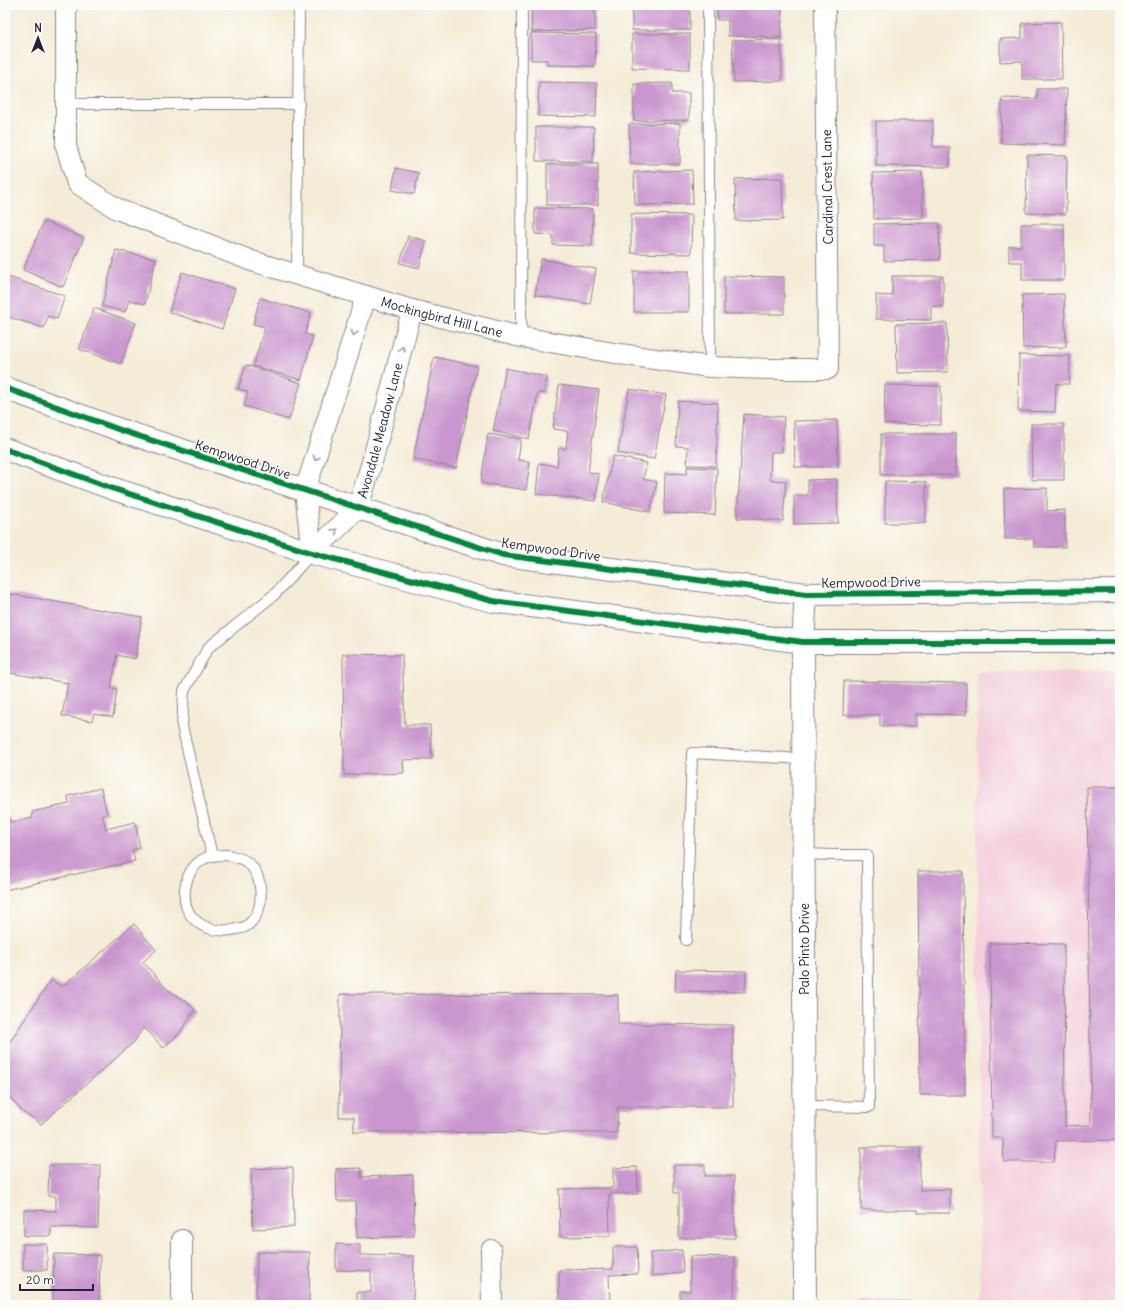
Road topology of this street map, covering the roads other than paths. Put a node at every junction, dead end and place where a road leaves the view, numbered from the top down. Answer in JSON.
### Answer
{"nodes":[{"id":1,"x":66,"y":5,"type":"edge"},
{"id":2,"x":299,"y":5,"type":"edge"},
{"id":3,"x":522,"y":5,"type":"edge"},
{"id":4,"x":708,"y":5,"type":"edge"},
{"id":5,"x":825,"y":5,"type":"edge"},
{"id":6,"x":65,"y":104,"type":"junction"},
{"id":7,"x":299,"y":104,"type":"junction"},
{"id":8,"x":297,"y":275,"type":"junction"},
{"id":9,"x":366,"y":296,"type":"junction"},
{"id":10,"x":412,"y":310,"type":"junction"},
{"id":11,"x":521,"y":337,"type":"junction"},
{"id":12,"x":710,"y":367,"type":"junction"},
{"id":13,"x":828,"y":369,"type":"joint"},
{"id":14,"x":5,"y":388,"type":"edge"},
{"id":15,"x":5,"y":449,"type":"edge"},
{"id":16,"x":305,"y":491,"type":"junction"},
{"id":17,"x":358,"y":508,"type":"junction"},
{"id":18,"x":312,"y":554,"type":"junction"},
{"id":19,"x":1120,"y":590,"type":"edge"},
{"id":20,"x":806,"y":594,"type":"junction"},
{"id":21,"x":803,"y":642,"type":"junction"},
{"id":22,"x":1120,"y":642,"type":"edge"},
{"id":23,"x":804,"y":759,"type":"junction"},
{"id":24,"x":804,"y":854,"type":"junction"},
{"id":25,"x":212,"y":856,"type":"junction"},
{"id":26,"x":686,"y":940,"type":"dead end"},
{"id":27,"x":805,"y":1106,"type":"junction"},
{"id":28,"x":182,"y":1240,"type":"dead end"},
{"id":29,"x":491,"y":1250,"type":"dead end"},
{"id":30,"x":182,"y":1305,"type":"edge"},
{"id":31,"x":492,"y":1305,"type":"edge"},
{"id":32,"x":805,"y":1305,"type":"edge"}],
"edges":[{"from":1,"to":6,"type":"street"},
{"from":2,"to":7,"type":"lane"},
{"from":3,"to":11,"type":"lane"},
{"from":4,"to":12,"type":"lane"},
{"from":5,"to":13,"type":"street","name":"Cardinal Crest Lane"},
{"from":6,"to":7,"type":"lane"},
{"from":6,"to":8,"type":"street","name":"Mockingbird Hill Lane"},
{"from":7,"to":8,"type":"lane"},
{"from":8,"to":9,"type":"street","name":"Mockingbird Hill Lane"},
{"from":9,"to":10,"type":"street","name":"Mockingbird Hill Lane"},
{"from":9,"to":16,"type":"street","one_way":true},
{"from":10,"to":11,"type":"street","name":"Mockingbird Hill Lane"},
{"from":17,"to":10,"type":"street","name":"Avondale Meadow Lane","one_way":true},
{"from":11,"to":12,"type":"street","name":"Mockingbird Hill Lane"},
{"from":12,"to":13,"type":"street","name":"Mockingbird Hill Lane"},
{"from":14,"to":16,"type":"main road","name":"Kempwood Drive"},
{"from":15,"to":18,"type":"main road"},
{"from":16,"to":17,"type":"main road","name":"Kempwood Drive"},
{"from":16,"to":18,"type":"street"},
{"from":18,"to":17,"type":"street","name":"Avondale Meadow Lane","one_way":true},
{"from":17,"to":20,"type":"main road","name":"Kempwood Drive"},
{"from":18,"to":21,"type":"main road"},
{"from":18,"to":25,"type":"lane"},
{"from":19,"to":20,"type":"main road","name":"Kempwood Drive"},
{"from":20,"to":21,"type":"main road","name":"Palo Pinto Drive"},
{"from":21,"to":22,"type":"main road"},
{"from":21,"to":23,"type":"main road","name":"Palo Pinto Drive"},
{"from":23,"to":24,"type":"main road","name":"Palo Pinto Drive"},
{"from":23,"to":26,"type":"lane"},
{"from":24,"to":27,"type":"main road","name":"Palo Pinto Drive"},
{"from":24,"to":27,"type":"lane"},
{"from":25,"to":25,"type":"lane"},
{"from":27,"to":32,"type":"main road","name":"Palo Pinto Drive"},
{"from":28,"to":30,"type":"street"},
{"from":29,"to":31,"type":"street"}]}
